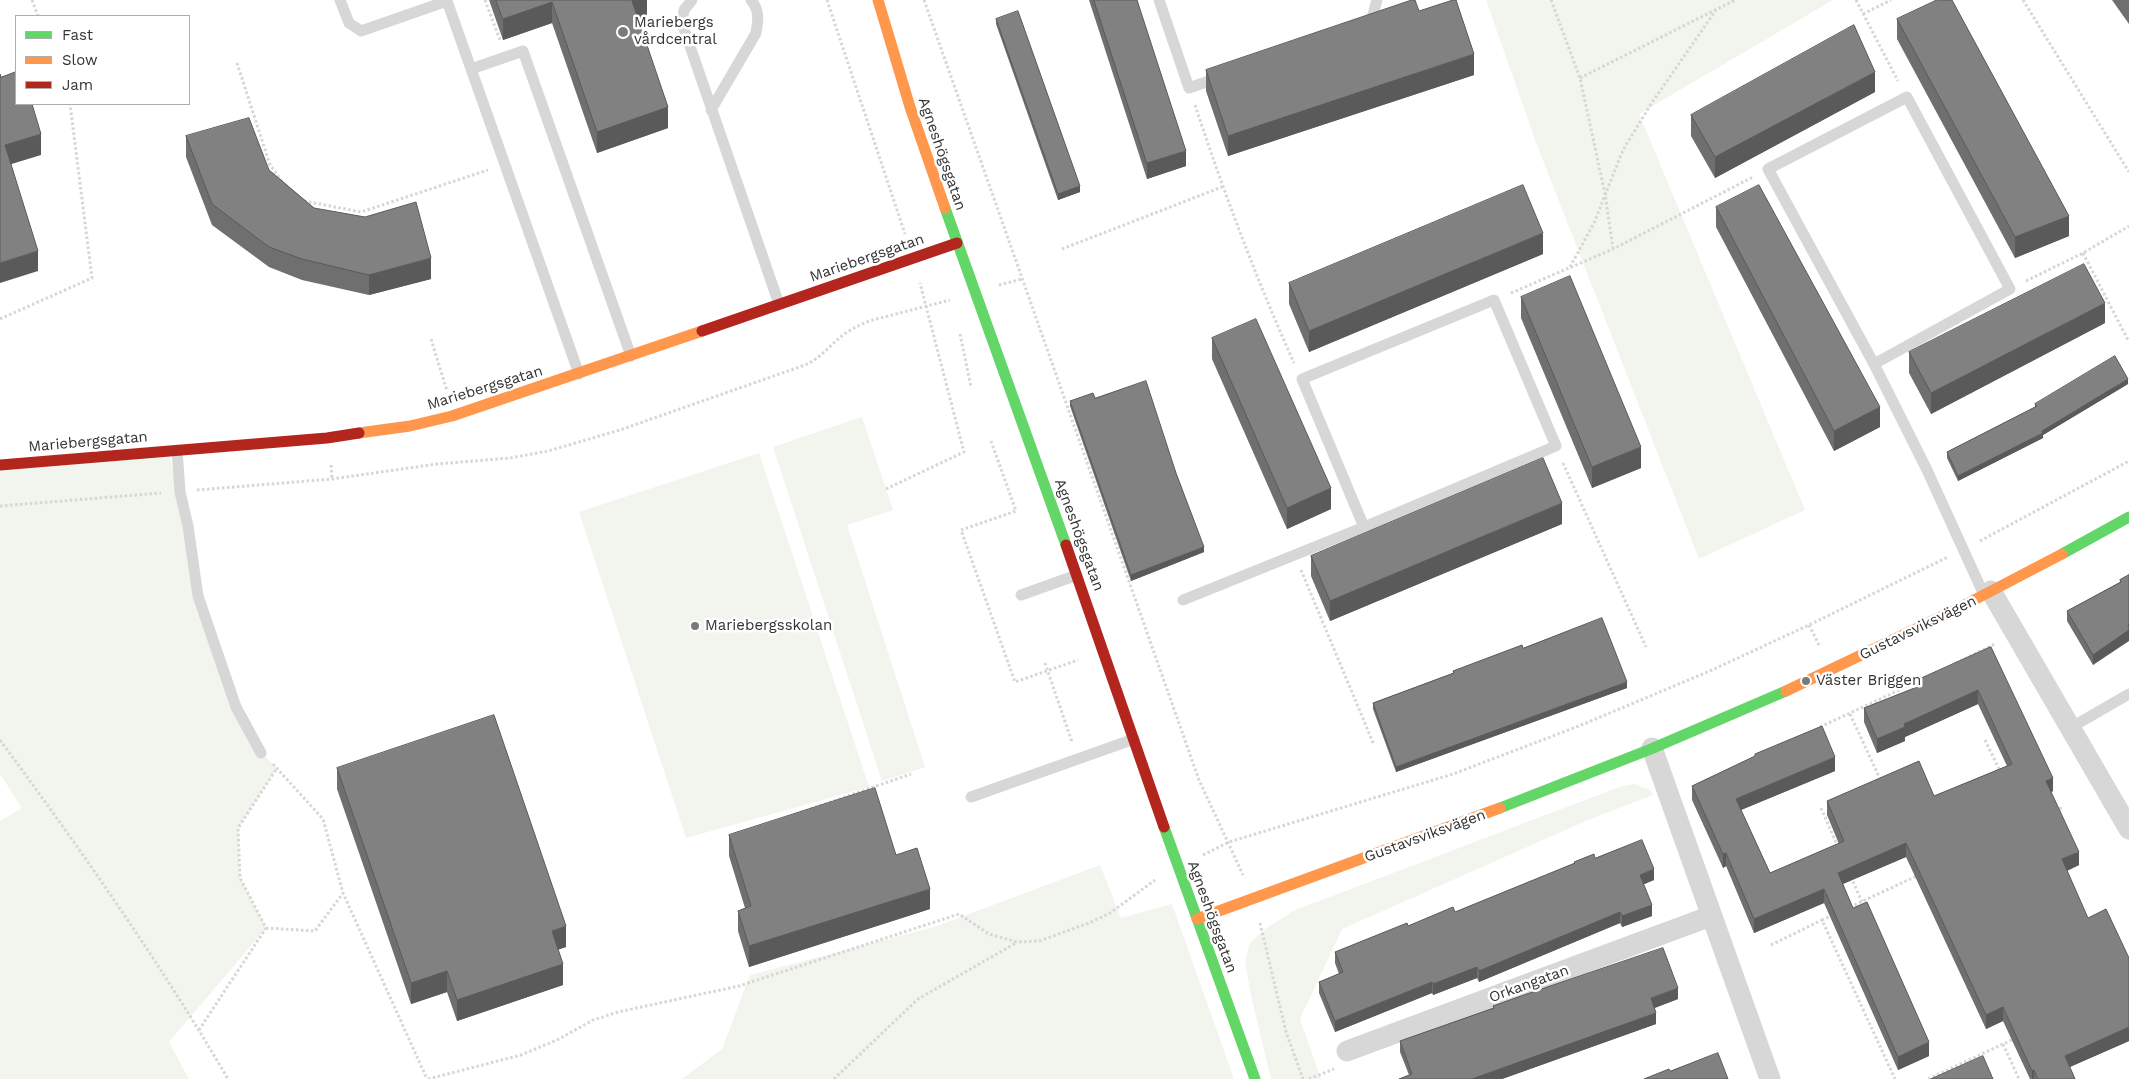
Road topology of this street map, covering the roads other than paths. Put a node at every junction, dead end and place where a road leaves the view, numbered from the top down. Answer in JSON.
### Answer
{"nodes":[{"id":1,"x":340,"y":0,"type":"edge"},
{"id":2,"x":692,"y":0,"type":"edge"},
{"id":3,"x":751,"y":0,"type":"edge"},
{"id":4,"x":878,"y":0,"type":"edge"},
{"id":5,"x":1159,"y":0,"type":"edge"},
{"id":6,"x":1377,"y":0,"type":"edge"},
{"id":7,"x":1358,"y":27,"type":"edge"},
{"id":8,"x":471,"y":69,"type":"junction"},
{"id":9,"x":1234,"y":73,"type":"edge"},
{"id":10,"x":711,"y":110,"type":"junction"},
{"id":11,"x":957,"y":243,"type":"junction"},
{"id":12,"x":779,"y":304,"type":"junction"},
{"id":13,"x":631,"y":356,"type":"junction"},
{"id":14,"x":1874,"y":364,"type":"junction"},
{"id":15,"x":579,"y":374,"type":"junction"},
{"id":16,"x":176,"y":450,"type":"junction"},
{"id":17,"x":0,"y":465,"type":"edge"},
{"id":18,"x":2129,"y":518,"type":"edge"},
{"id":19,"x":1364,"y":527,"type":"junction"},
{"id":20,"x":1077,"y":574,"type":"junction"},
{"id":21,"x":1987,"y":593,"type":"junction"},
{"id":22,"x":1021,"y":595,"type":"dead end"},
{"id":23,"x":1183,"y":600,"type":"dead end"},
{"id":24,"x":2129,"y":694,"type":"edge"},
{"id":25,"x":2070,"y":728,"type":"junction"},
{"id":26,"x":1134,"y":739,"type":"junction"},
{"id":27,"x":1652,"y":748,"type":"junction"},
{"id":28,"x":261,"y":753,"type":"dead end"},
{"id":29,"x":971,"y":797,"type":"dead end"},
{"id":30,"x":2129,"y":830,"type":"edge"},
{"id":31,"x":1711,"y":916,"type":"junction"},
{"id":32,"x":1197,"y":919,"type":"junction"},
{"id":33,"x":1347,"y":1051,"type":"dead end"},
{"id":34,"x":1255,"y":1079,"type":"edge"},
{"id":35,"x":1770,"y":1079,"type":"edge"}],
"edges":[{"from":1,"to":8,"type":"lane"},
{"from":2,"to":10,"type":"lane"},
{"from":3,"to":10,"type":"lane"},
{"from":4,"to":11,"type":"street","name":"Agneshögsgatan"},
{"from":5,"to":9,"type":"lane"},
{"from":6,"to":7,"type":"lane"},
{"from":8,"to":13,"type":"lane"},
{"from":8,"to":15,"type":"lane"},
{"from":10,"to":12,"type":"lane"},
{"from":11,"to":12,"type":"street","name":"Mariebergsgatan"},
{"from":11,"to":20,"type":"street","name":"Agneshögsgatan"},
{"from":12,"to":13,"type":"street","name":"Mariebergsgatan"},
{"from":13,"to":15,"type":"street","name":"Mariebergsgatan"},
{"from":14,"to":14,"type":"lane"},
{"from":14,"to":21,"type":"lane"},
{"from":15,"to":16,"type":"street","name":"Mariebergsgatan"},
{"from":16,"to":17,"type":"street","name":"Mariebergsgatan"},
{"from":16,"to":28,"type":"lane"},
{"from":18,"to":21,"type":"street","name":"Gustavsviksvägen"},
{"from":19,"to":19,"type":"lane"},
{"from":19,"to":23,"type":"lane"},
{"from":20,"to":22,"type":"lane"},
{"from":20,"to":26,"type":"street","name":"Agneshögsgatan"},
{"from":21,"to":25,"type":"street","name":"Gustavsviksvägen"},
{"from":21,"to":27,"type":"street","name":"Gustavsviksvägen"},
{"from":24,"to":25,"type":"lane"},
{"from":25,"to":30,"type":"street","name":"Gustavsviksvägen"},
{"from":26,"to":29,"type":"lane"},
{"from":26,"to":32,"type":"street","name":"Agneshögsgatan"},
{"from":27,"to":31,"type":"street"},
{"from":27,"to":32,"type":"street","name":"Gustavsviksvägen"},
{"from":31,"to":33,"type":"street","name":"Orkangatan"},
{"from":31,"to":35,"type":"street"},
{"from":32,"to":34,"type":"street","name":"Agneshögsgatan"}]}
